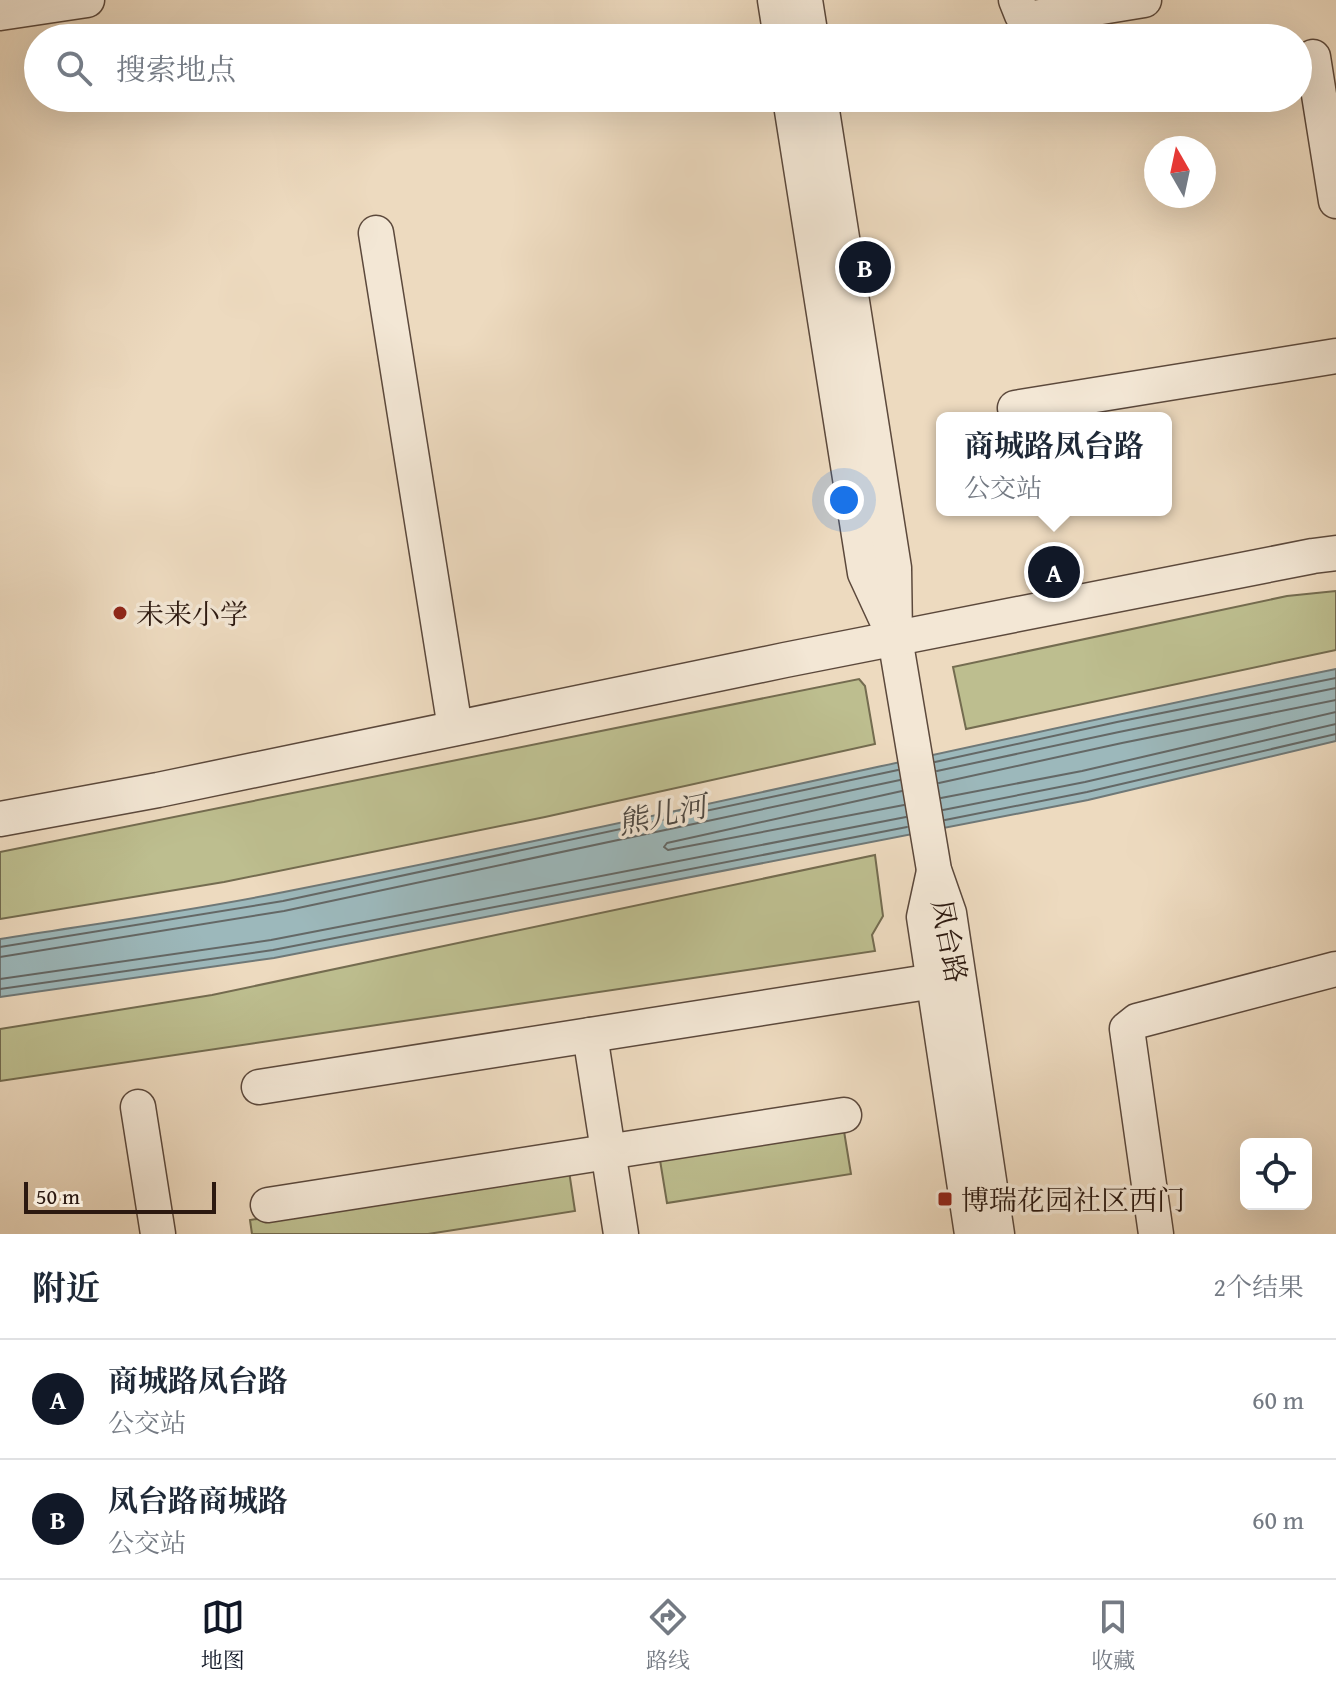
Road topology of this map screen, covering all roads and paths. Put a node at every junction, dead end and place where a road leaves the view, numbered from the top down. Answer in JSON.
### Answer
{"nodes":[{"id":1,"x":87,"y":0,"type":"edge"},
{"id":2,"x":775,"y":0,"type":"edge"},
{"id":3,"x":805,"y":0,"type":"edge"},
{"id":4,"x":1016,"y":0,"type":"edge"},
{"id":5,"x":1144,"y":0,"type":"edge"},
{"id":6,"x":0,"y":13,"type":"edge"},
{"id":7,"x":779,"y":24,"type":"edge"},
{"id":8,"x":809,"y":24,"type":"edge"},
{"id":9,"x":1313,"y":57,"type":"dead end"},
{"id":10,"x":792,"y":112,"type":"edge"},
{"id":11,"x":822,"y":112,"type":"edge"},
{"id":12,"x":1336,"y":201,"type":"edge"},
{"id":13,"x":376,"y":233,"type":"dead end"},
{"id":14,"x":1336,"y":356,"type":"edge"},
{"id":15,"x":1015,"y":408,"type":"dead end"},
{"id":16,"x":1336,"y":553,"type":"edge"},
{"id":17,"x":895,"y":638,"type":"junction"},
{"id":18,"x":455,"y":728,"type":"junction"},
{"id":19,"x":0,"y":819,"type":"edge"},
{"id":20,"x":934,"y":870,"type":"junction"},
{"id":21,"x":1336,"y":969,"type":"edge"},
{"id":22,"x":934,"y":981,"type":"junction"},
{"id":23,"x":590,"y":1035,"type":"junction"},
{"id":24,"x":259,"y":1087,"type":"dead end"},
{"id":25,"x":138,"y":1107,"type":"dead end"},
{"id":26,"x":844,"y":1115,"type":"dead end"},
{"id":27,"x":608,"y":1152,"type":"junction"},
{"id":28,"x":268,"y":1205,"type":"dead end"},
{"id":29,"x":158,"y":1234,"type":"edge"},
{"id":30,"x":621,"y":1234,"type":"edge"},
{"id":31,"x":972,"y":1234,"type":"edge"},
{"id":32,"x":997,"y":1234,"type":"edge"},
{"id":33,"x":1156,"y":1234,"type":"edge"}],
"edges":[{"from":1,"to":6,"type":"street"},
{"from":2,"to":7,"type":"street"},
{"from":3,"to":8,"type":"street"},
{"from":4,"to":5,"type":"street"},
{"from":9,"to":12,"type":"street"},
{"from":10,"to":17,"type":"street"},
{"from":11,"to":17,"type":"street"},
{"from":13,"to":18,"type":"street"},
{"from":14,"to":15,"type":"street"},
{"from":16,"to":17,"type":"street"},
{"from":17,"to":18,"type":"street"},
{"from":17,"to":20,"type":"street"},
{"from":18,"to":19,"type":"street"},
{"from":20,"to":22,"type":"street","name":"凤台路"},
{"from":20,"to":32,"type":"street","name":"凤台路"},
{"from":21,"to":33,"type":"street"},
{"from":22,"to":23,"type":"street"},
{"from":22,"to":31,"type":"street","name":"凤台路"},
{"from":23,"to":24,"type":"street"},
{"from":23,"to":27,"type":"street"},
{"from":25,"to":29,"type":"street"},
{"from":26,"to":27,"type":"street"},
{"from":27,"to":28,"type":"street"},
{"from":27,"to":30,"type":"street"}]}
